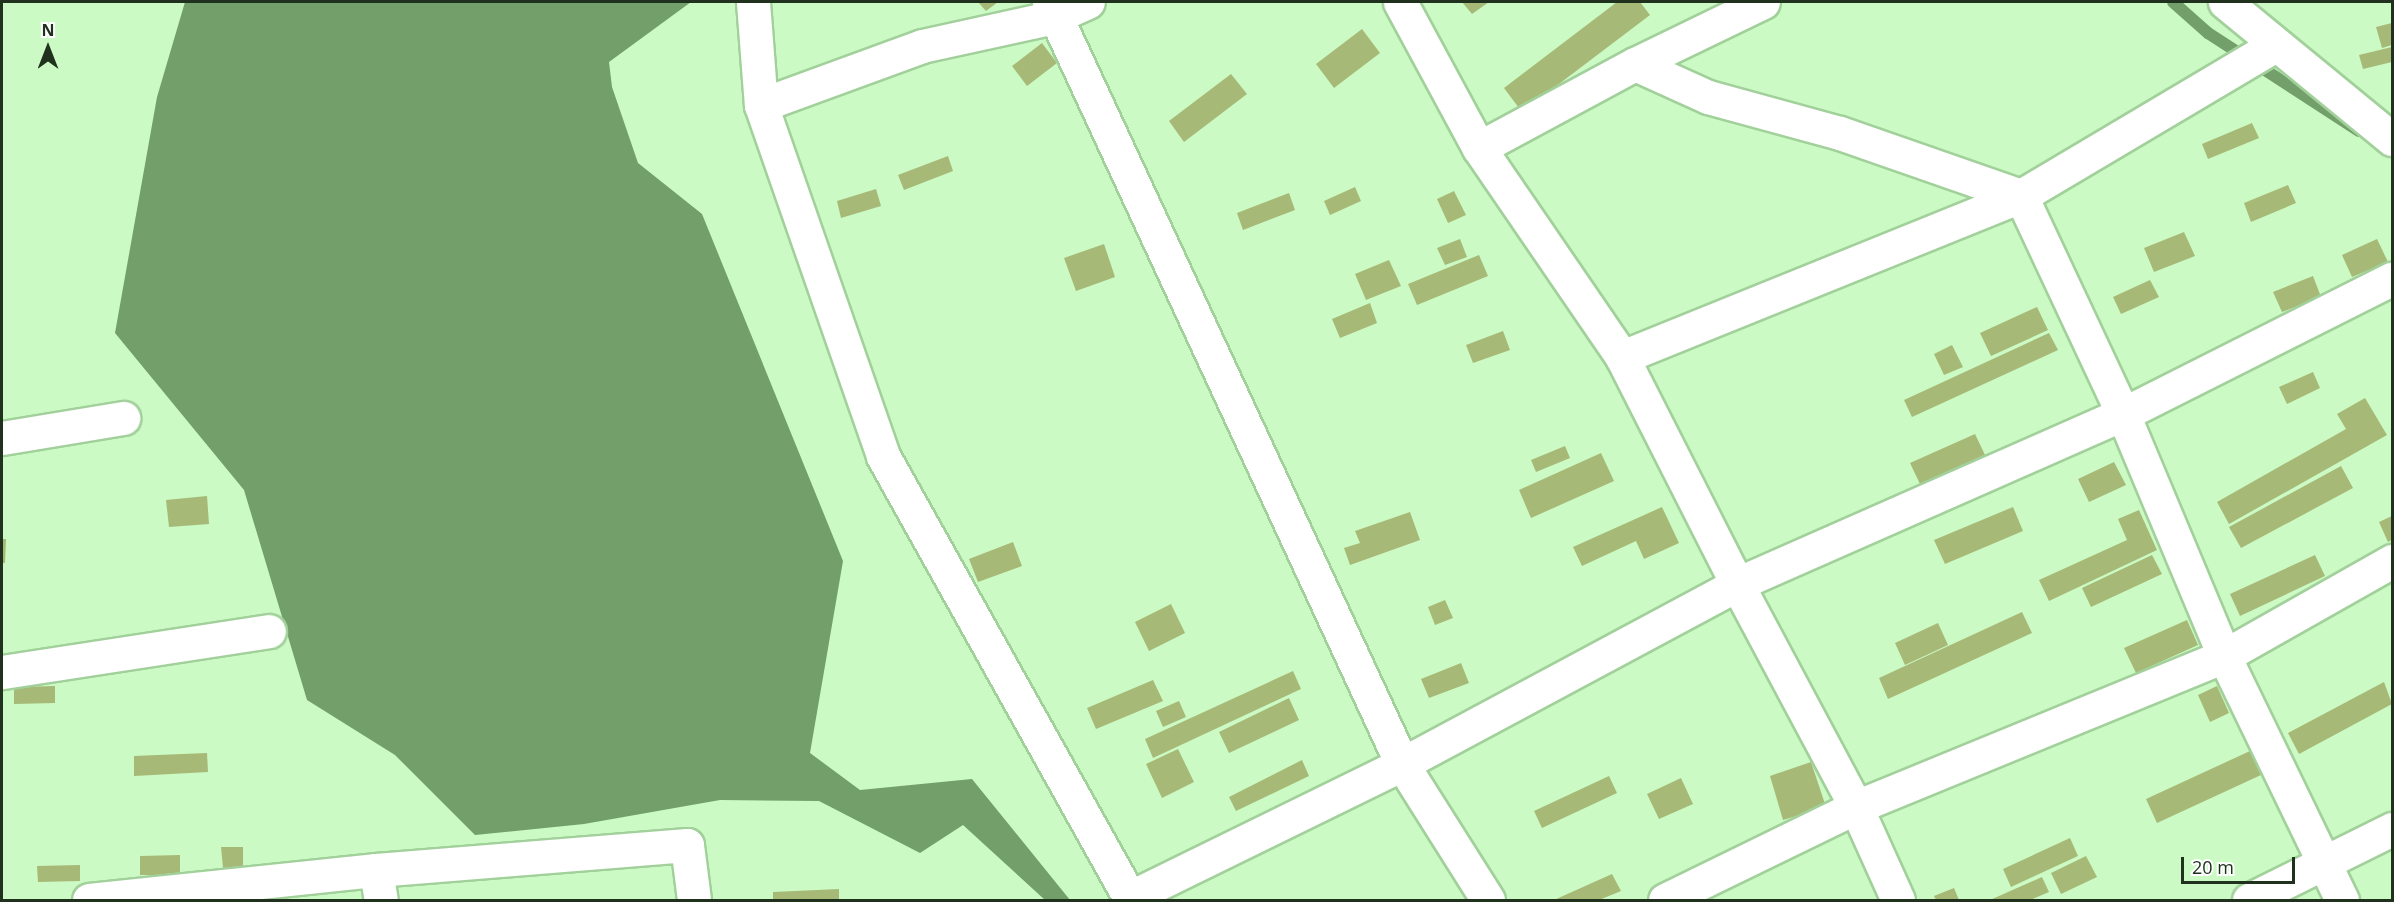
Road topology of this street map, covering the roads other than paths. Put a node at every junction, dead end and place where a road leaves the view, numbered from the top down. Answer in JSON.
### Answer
{"nodes":[{"id":1,"x":753,"y":2,"type":"edge"},
{"id":2,"x":1088,"y":2,"type":"edge"},
{"id":3,"x":1400,"y":2,"type":"edge"},
{"id":4,"x":1763,"y":2,"type":"edge"},
{"id":5,"x":2225,"y":2,"type":"edge"},
{"id":6,"x":1051,"y":9,"type":"edge"},
{"id":7,"x":2275,"y":45,"type":"junction"},
{"id":8,"x":1635,"y":64,"type":"junction"},
{"id":9,"x":761,"y":105,"type":"junction"},
{"id":10,"x":2392,"y":139,"type":"edge"},
{"id":11,"x":1479,"y":148,"type":"junction"},
{"id":12,"x":2021,"y":196,"type":"junction"},
{"id":13,"x":2392,"y":279,"type":"edge"},
{"id":14,"x":1622,"y":357,"type":"junction"},
{"id":15,"x":2123,"y":414,"type":"junction"},
{"id":16,"x":123,"y":418,"type":"dead end"},
{"id":17,"x":2,"y":438,"type":"edge"},
{"id":18,"x":2392,"y":561,"type":"edge"},
{"id":19,"x":1737,"y":584,"type":"junction"},
{"id":20,"x":269,"y":631,"type":"dead end"},
{"id":21,"x":2224,"y":656,"type":"junction"},
{"id":22,"x":2,"y":672,"type":"edge"},
{"id":23,"x":1402,"y":764,"type":"junction"},
{"id":24,"x":1856,"y":807,"type":"junction"},
{"id":25,"x":2392,"y":829,"type":"edge"},
{"id":26,"x":2326,"y":864,"type":"junction"},
{"id":27,"x":378,"y":885,"type":"edge"},
{"id":28,"x":1130,"y":899,"type":"edge"},
{"id":29,"x":100,"y":900,"type":"edge"},
{"id":30,"x":694,"y":900,"type":"edge"},
{"id":31,"x":1488,"y":900,"type":"edge"},
{"id":32,"x":1665,"y":900,"type":"edge"},
{"id":33,"x":1898,"y":900,"type":"edge"},
{"id":34,"x":2249,"y":900,"type":"edge"},
{"id":35,"x":2342,"y":900,"type":"edge"}],
"edges":[{"from":1,"to":9,"type":"street"},
{"from":2,"to":6,"type":"street"},
{"from":3,"to":11,"type":"street"},
{"from":4,"to":8,"type":"street"},
{"from":5,"to":7,"type":"street"},
{"from":6,"to":9,"type":"street"},
{"from":6,"to":23,"type":"street"},
{"from":7,"to":10,"type":"street"},
{"from":7,"to":12,"type":"street"},
{"from":8,"to":11,"type":"street"},
{"from":8,"to":12,"type":"street"},
{"from":9,"to":28,"type":"street"},
{"from":11,"to":14,"type":"street"},
{"from":12,"to":14,"type":"street"},
{"from":12,"to":15,"type":"street"},
{"from":13,"to":15,"type":"street"},
{"from":14,"to":19,"type":"street"},
{"from":15,"to":19,"type":"street"},
{"from":15,"to":21,"type":"street"},
{"from":16,"to":17,"type":"street"},
{"from":18,"to":21,"type":"street"},
{"from":19,"to":23,"type":"street"},
{"from":19,"to":24,"type":"street"},
{"from":20,"to":22,"type":"street"},
{"from":21,"to":24,"type":"street"},
{"from":21,"to":26,"type":"street"},
{"from":23,"to":28,"type":"street"},
{"from":23,"to":31,"type":"street"},
{"from":24,"to":32,"type":"street"},
{"from":24,"to":33,"type":"street"},
{"from":25,"to":26,"type":"street"},
{"from":26,"to":34,"type":"street"},
{"from":26,"to":35,"type":"street"},
{"from":27,"to":29,"type":"street"},
{"from":27,"to":30,"type":"street"}]}
